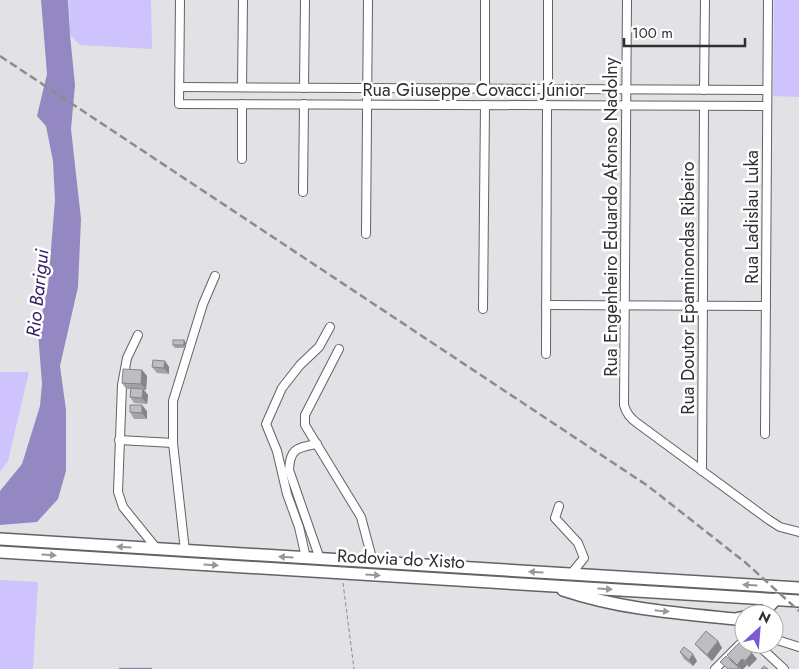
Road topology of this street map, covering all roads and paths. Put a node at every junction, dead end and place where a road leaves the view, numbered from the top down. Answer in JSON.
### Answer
{"nodes":[{"id":1,"x":180,"y":0,"type":"edge"},
{"id":2,"x":243,"y":0,"type":"edge"},
{"id":3,"x":305,"y":0,"type":"edge"},
{"id":4,"x":368,"y":0,"type":"edge"},
{"id":5,"x":486,"y":0,"type":"edge"},
{"id":6,"x":548,"y":0,"type":"edge"},
{"id":7,"x":627,"y":0,"type":"edge"},
{"id":8,"x":705,"y":0,"type":"edge"},
{"id":9,"x":768,"y":0,"type":"edge"},
{"id":10,"x":180,"y":87,"type":"junction"},
{"id":11,"x":242,"y":87,"type":"junction"},
{"id":12,"x":304,"y":88,"type":"junction"},
{"id":13,"x":367,"y":88,"type":"junction"},
{"id":14,"x":485,"y":89,"type":"junction"},
{"id":15,"x":548,"y":89,"type":"junction"},
{"id":16,"x":626,"y":90,"type":"junction"},
{"id":17,"x":704,"y":90,"type":"junction"},
{"id":18,"x":768,"y":90,"type":"junction"},
{"id":19,"x":242,"y":104,"type":"junction"},
{"id":20,"x":304,"y":104,"type":"junction"},
{"id":21,"x":367,"y":104,"type":"junction"},
{"id":22,"x":485,"y":105,"type":"junction"},
{"id":23,"x":547,"y":105,"type":"junction"},
{"id":24,"x":626,"y":105,"type":"junction"},
{"id":25,"x":704,"y":106,"type":"junction"},
{"id":26,"x":767,"y":106,"type":"junction"},
{"id":27,"x":242,"y":159,"type":"dead end"},
{"id":28,"x":303,"y":192,"type":"dead end"},
{"id":29,"x":366,"y":234,"type":"dead end"},
{"id":30,"x":216,"y":276,"type":"dead end"},
{"id":31,"x":546,"y":305,"type":"junction"},
{"id":32,"x":625,"y":305,"type":"junction"},
{"id":33,"x":703,"y":306,"type":"junction"},
{"id":34,"x":766,"y":306,"type":"junction"},
{"id":35,"x":483,"y":309,"type":"dead end"},
{"id":36,"x":330,"y":327,"type":"dead end"},
{"id":37,"x":138,"y":336,"type":"dead end"},
{"id":38,"x":339,"y":349,"type":"dead end"},
{"id":39,"x":546,"y":354,"type":"dead end"},
{"id":40,"x":765,"y":434,"type":"dead end"},
{"id":41,"x":119,"y":440,"type":"junction"},
{"id":42,"x":173,"y":443,"type":"junction"},
{"id":43,"x":317,"y":444,"type":"junction"},
{"id":44,"x":702,"y":471,"type":"junction"},
{"id":45,"x":560,"y":506,"type":"dead end"},
{"id":46,"x":799,"y":532,"type":"edge"},
{"id":47,"x":0,"y":539,"type":"edge"},
{"id":48,"x":157,"y":549,"type":"junction"},
{"id":49,"x":184,"y":550,"type":"junction"},
{"id":50,"x":0,"y":552,"type":"edge"},
{"id":51,"x":306,"y":558,"type":"junction"},
{"id":52,"x":320,"y":559,"type":"junction"},
{"id":53,"x":373,"y":562,"type":"junction"},
{"id":54,"x":342,"y":573,"type":"junction"},
{"id":55,"x":571,"y":574,"type":"junction"},
{"id":56,"x":547,"y":585,"type":"junction"},
{"id":57,"x":799,"y":588,"type":"edge"},
{"id":58,"x":776,"y":599,"type":"junction"},
{"id":59,"x":799,"y":601,"type":"edge"},
{"id":60,"x":771,"y":604,"type":"edge"},
{"id":61,"x":734,"y":620,"type":"edge"},
{"id":62,"x":784,"y":642,"type":"edge"},
{"id":63,"x":799,"y":647,"type":"edge"},
{"id":64,"x":734,"y":650,"type":"edge"},
{"id":65,"x":768,"y":654,"type":"edge"},
{"id":66,"x":354,"y":669,"type":"edge"},
{"id":67,"x":714,"y":669,"type":"edge"},
{"id":68,"x":784,"y":669,"type":"edge"}],
"edges":[{"from":1,"to":10,"type":"street"},
{"from":2,"to":11,"type":"street"},
{"from":3,"to":12,"type":"street"},
{"from":4,"to":13,"type":"street"},
{"from":5,"to":14,"type":"street"},
{"from":6,"to":15,"type":"street"},
{"from":7,"to":16,"type":"street","name":"Rua Engenheiro Eduardo Afonso Nadolny"},
{"from":8,"to":17,"type":"street"},
{"from":9,"to":18,"type":"street","name":"Rua Ladislau Luka"},
{"from":10,"to":11,"type":"street","name":"Rua Giuseppe Covacci Júnior"},
{"from":10,"to":19,"type":"street","name":"Rua Giuseppe Covacci Júnior"},
{"from":11,"to":12,"type":"street","name":"Rua Giuseppe Covacci Júnior"},
{"from":12,"to":13,"type":"street","name":"Rua Giuseppe Covacci Júnior"},
{"from":13,"to":14,"type":"street","name":"Rua Giuseppe Covacci Júnior"},
{"from":13,"to":21,"type":"street"},
{"from":14,"to":15,"type":"street","name":"Rua Giuseppe Covacci Júnior"},
{"from":15,"to":16,"type":"street","name":"Rua Giuseppe Covacci Júnior"},
{"from":16,"to":17,"type":"street","name":"Rua Giuseppe Covacci Júnior"},
{"from":16,"to":24,"type":"street","name":"Rua Engenheiro Eduardo Afonso Nadolny"},
{"from":17,"to":18,"type":"street","name":"Rua Giuseppe Covacci Júnior"},
{"from":18,"to":26,"type":"street","name":"Rua Ladislau Luka"},
{"from":19,"to":20,"type":"street","name":"Rua Giuseppe Covacci Júnior"},
{"from":19,"to":27,"type":"street"},
{"from":20,"to":21,"type":"street","name":"Rua Giuseppe Covacci Júnior"},
{"from":20,"to":28,"type":"street"},
{"from":21,"to":22,"type":"street","name":"Rua Giuseppe Covacci Júnior"},
{"from":21,"to":29,"type":"street"},
{"from":22,"to":23,"type":"street","name":"Rua Giuseppe Covacci Júnior"},
{"from":22,"to":35,"type":"street"},
{"from":23,"to":24,"type":"street","name":"Rua Giuseppe Covacci Júnior"},
{"from":23,"to":31,"type":"street"},
{"from":24,"to":25,"type":"street","name":"Rua Giuseppe Covacci Júnior"},
{"from":24,"to":32,"type":"street","name":"Rua Engenheiro Eduardo Afonso Nadolny"},
{"from":25,"to":26,"type":"street","name":"Rua Giuseppe Covacci Júnior"},
{"from":25,"to":33,"type":"street","name":"Rua Doutor Epaminondas Ribeiro"},
{"from":26,"to":34,"type":"street","name":"Rua Ladislau Luka"},
{"from":30,"to":42,"type":"street"},
{"from":31,"to":32,"type":"street"},
{"from":31,"to":39,"type":"street"},
{"from":32,"to":33,"type":"street"},
{"from":32,"to":44,"type":"street","name":"Rua Engenheiro Eduardo Afonso Nadolny"},
{"from":33,"to":34,"type":"street"},
{"from":33,"to":44,"type":"street","name":"Rua Doutor Epaminondas Ribeiro"},
{"from":34,"to":40,"type":"street","name":"Rua Ladislau Luka"},
{"from":36,"to":51,"type":"street"},
{"from":37,"to":41,"type":"street"},
{"from":38,"to":43,"type":"street"},
{"from":41,"to":42,"type":"street"},
{"from":41,"to":48,"type":"street"},
{"from":42,"to":49,"type":"street"},
{"from":43,"to":52,"type":"street"},
{"from":43,"to":53,"type":"street"},
{"from":44,"to":46,"type":"street"},
{"from":45,"to":55,"type":"street"},
{"from":48,"to":47,"type":"highway","name":"Rodovia do Xisto","one_way":true},
{"from":48,"to":49,"type":"highway","name":"Rodovia do Xisto"},
{"from":51,"to":49,"type":"highway","name":"Rodovia do Xisto","one_way":true},
{"from":50,"to":54,"type":"highway","name":"Rodovia do Xisto","one_way":true},
{"from":51,"to":52,"type":"highway","name":"Rodovia do Xisto"},
{"from":52,"to":53,"type":"highway","name":"Rodovia do Xisto"},
{"from":55,"to":53,"type":"highway","name":"Rodovia do Xisto","one_way":true},
{"from":54,"to":56,"type":"highway","name":"Rodovia do Xisto","one_way":true},
{"from":54,"to":66,"type":"path"},
{"from":57,"to":55,"type":"highway","name":"Rodovia do Xisto","one_way":true},
{"from":56,"to":58,"type":"highway","name":"Rodovia do Xisto","one_way":true},
{"from":56,"to":61,"type":"highway","one_way":true},
{"from":58,"to":59,"type":"highway","name":"Rodovia do Xisto"},
{"from":58,"to":60,"type":"highway"},
{"from":62,"to":63,"type":"street"},
{"from":64,"to":67,"type":"street"},
{"from":65,"to":68,"type":"street"}]}
